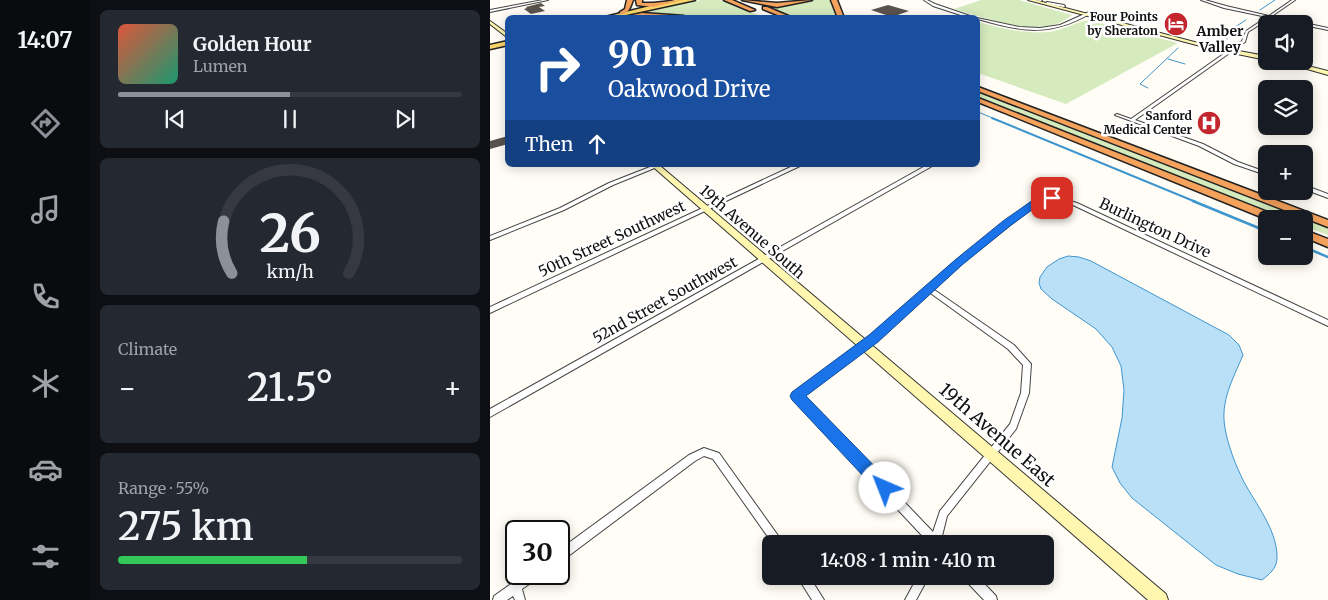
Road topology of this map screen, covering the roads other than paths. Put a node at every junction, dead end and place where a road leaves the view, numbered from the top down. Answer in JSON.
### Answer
{"nodes":[{"id":1,"x":547,"y":0,"type":"edge"},
{"id":2,"x":639,"y":0,"type":"edge"},
{"id":3,"x":680,"y":0,"type":"edge"},
{"id":4,"x":693,"y":0,"type":"edge"},
{"id":5,"x":727,"y":0,"type":"edge"},
{"id":6,"x":744,"y":0,"type":"edge"},
{"id":7,"x":809,"y":0,"type":"edge"},
{"id":8,"x":834,"y":0,"type":"edge"},
{"id":9,"x":925,"y":0,"type":"edge"},
{"id":10,"x":1031,"y":0,"type":"edge"},
{"id":11,"x":1202,"y":0,"type":"edge"},
{"id":12,"x":1294,"y":0,"type":"edge"},
{"id":13,"x":1039,"y":1,"type":"edge"},
{"id":14,"x":629,"y":2,"type":"edge"},
{"id":15,"x":490,"y":11,"type":"edge"},
{"id":16,"x":639,"y":11,"type":"junction"},
{"id":17,"x":1088,"y":14,"type":"junction"},
{"id":18,"x":622,"y":15,"type":"edge"},
{"id":19,"x":626,"y":15,"type":"edge"},
{"id":20,"x":642,"y":15,"type":"edge"},
{"id":21,"x":764,"y":15,"type":"edge"},
{"id":22,"x":783,"y":15,"type":"edge"},
{"id":23,"x":840,"y":15,"type":"edge"},
{"id":24,"x":966,"y":15,"type":"edge"},
{"id":25,"x":1262,"y":15,"type":"edge"},
{"id":26,"x":1273,"y":15,"type":"edge"},
{"id":27,"x":980,"y":19,"type":"edge"},
{"id":28,"x":490,"y":22,"type":"edge"},
{"id":29,"x":1258,"y":25,"type":"edge"},
{"id":30,"x":1313,"y":26,"type":"edge"},
{"id":31,"x":1328,"y":29,"type":"edge"},
{"id":32,"x":505,"y":37,"type":"edge"},
{"id":33,"x":505,"y":41,"type":"edge"},
{"id":34,"x":490,"y":45,"type":"edge"},
{"id":35,"x":1233,"y":50,"type":"junction"},
{"id":36,"x":1258,"y":55,"type":"edge"},
{"id":37,"x":1313,"y":67,"type":"edge"},
{"id":38,"x":1313,"y":68,"type":"edge"},
{"id":39,"x":1328,"y":71,"type":"edge"},
{"id":40,"x":980,"y":90,"type":"edge"},
{"id":41,"x":980,"y":101,"type":"edge"},
{"id":42,"x":1117,"y":115,"type":"dead end"},
{"id":43,"x":1132,"y":120,"type":"junction"},
{"id":44,"x":652,"y":167,"type":"edge"},
{"id":45,"x":659,"y":167,"type":"edge"},
{"id":46,"x":795,"y":167,"type":"edge"},
{"id":47,"x":927,"y":167,"type":"edge"},
{"id":48,"x":1258,"y":171,"type":"edge"},
{"id":49,"x":1313,"y":190,"type":"edge"},
{"id":50,"x":1216,"y":195,"type":"junction"},
{"id":51,"x":1328,"y":196,"type":"edge"},
{"id":52,"x":706,"y":209,"type":"junction"},
{"id":53,"x":1258,"y":212,"type":"edge"},
{"id":54,"x":1258,"y":213,"type":"edge"},
{"id":55,"x":1328,"y":224,"type":"edge"},
{"id":56,"x":1313,"y":234,"type":"edge"},
{"id":57,"x":1313,"y":236,"type":"edge"},
{"id":58,"x":490,"y":238,"type":"edge"},
{"id":59,"x":1328,"y":239,"type":"edge"},
{"id":60,"x":1328,"y":243,"type":"edge"},
{"id":61,"x":763,"y":259,"type":"junction"},
{"id":62,"x":929,"y":289,"type":"junction"},
{"id":63,"x":809,"y":299,"type":"joint"},
{"id":64,"x":490,"y":310,"type":"edge"},
{"id":65,"x":1328,"y":324,"type":"edge"},
{"id":66,"x":863,"y":345,"type":"junction"},
{"id":67,"x":490,"y":413,"type":"edge"},
{"id":68,"x":990,"y":454,"type":"junction"},
{"id":69,"x":773,"y":535,"type":"edge"},
{"id":70,"x":928,"y":535,"type":"edge"},
{"id":71,"x":938,"y":535,"type":"edge"},
{"id":72,"x":570,"y":548,"type":"edge"},
{"id":73,"x":519,"y":585,"type":"edge"},
{"id":74,"x":808,"y":585,"type":"edge"},
{"id":75,"x":919,"y":585,"type":"edge"},
{"id":76,"x":978,"y":585,"type":"edge"},
{"id":77,"x":516,"y":587,"type":"junction"},
{"id":78,"x":498,"y":600,"type":"edge"},
{"id":79,"x":520,"y":600,"type":"edge"},
{"id":80,"x":819,"y":600,"type":"edge"},
{"id":81,"x":910,"y":600,"type":"edge"},
{"id":82,"x":992,"y":600,"type":"edge"},
{"id":83,"x":1160,"y":600,"type":"edge"}],
"edges":[{"from":1,"to":15,"type":"street"},
{"from":2,"to":3,"type":"highway"},
{"from":3,"to":16,"type":"main road"},
{"from":4,"to":16,"type":"main road"},
{"from":5,"to":21,"type":"highway"},
{"from":6,"to":7,"type":"highway"},
{"from":6,"to":22,"type":"highway"},
{"from":8,"to":23,"type":"highway"},
{"from":9,"to":24,"type":"street"},
{"from":10,"to":13,"type":"street"},
{"from":11,"to":25,"type":"street"},
{"from":12,"to":26,"type":"street"},
{"from":13,"to":17,"type":"street"},
{"from":13,"to":17,"type":"street"},
{"from":14,"to":16,"type":"highway"},
{"from":14,"to":18,"type":"highway"},
{"from":16,"to":18,"type":"main road"},
{"from":16,"to":19,"type":"main road"},
{"from":17,"to":27,"type":"street"},
{"from":17,"to":35,"type":"street"},
{"from":18,"to":20,"type":"highway"},
{"from":28,"to":32,"type":"street"},
{"from":29,"to":35,"type":"street"},
{"from":30,"to":31,"type":"street"},
{"from":33,"to":34,"type":"main road"},
{"from":35,"to":36,"type":"street"},
{"from":35,"to":43,"type":"street"},
{"from":37,"to":39,"type":"street"},
{"from":38,"to":39,"type":"street"},
{"from":40,"to":55,"type":"highway"},
{"from":41,"to":50,"type":"highway"},
{"from":42,"to":43,"type":"street"},
{"from":43,"to":48,"type":"street"},
{"from":44,"to":58,"type":"street"},
{"from":45,"to":52,"type":"street","name":"19th Avenue South"},
{"from":46,"to":52,"type":"street","name":"50th Street Southwest"},
{"from":47,"to":61,"type":"street","name":"52nd Street Southwest"},
{"from":49,"to":51,"type":"street"},
{"from":50,"to":53,"type":"highway"},
{"from":50,"to":54,"type":"highway"},
{"from":52,"to":61,"type":"street","name":"19th Avenue South"},
{"from":52,"to":64,"type":"street","name":"50th Street Southwest"},
{"from":56,"to":59,"type":"highway"},
{"from":57,"to":60,"type":"highway"},
{"from":61,"to":63,"type":"street","name":"19th Avenue South"},
{"from":61,"to":67,"type":"street","name":"52nd Street Southwest"},
{"from":62,"to":65,"type":"street","name":"Burlington Drive"},
{"from":62,"to":66,"type":"street","name":"Burlington Drive"},
{"from":62,"to":68,"type":"street"},
{"from":63,"to":66,"type":"street","name":"19th Avenue East"},
{"from":66,"to":68,"type":"street","name":"19th Avenue East"},
{"from":66,"to":70,"type":"street","name":"Burlington Drive"},
{"from":68,"to":71,"type":"street"},
{"from":68,"to":83,"type":"street","name":"19th Avenue East"},
{"from":69,"to":72,"type":"street"},
{"from":73,"to":77,"type":"street"},
{"from":74,"to":80,"type":"street"},
{"from":75,"to":81,"type":"street"},
{"from":76,"to":82,"type":"street"},
{"from":77,"to":78,"type":"street"},
{"from":77,"to":79,"type":"street"}]}
